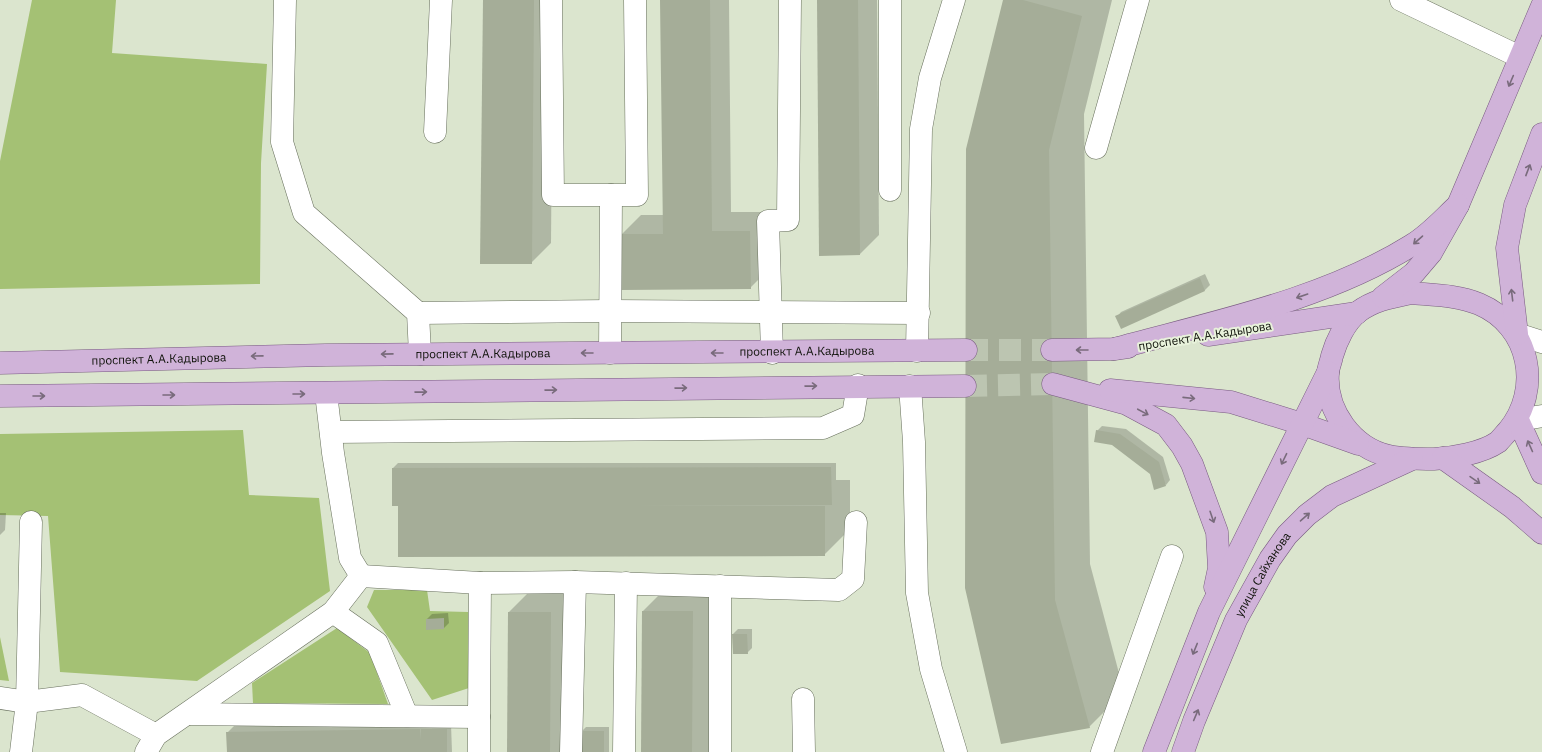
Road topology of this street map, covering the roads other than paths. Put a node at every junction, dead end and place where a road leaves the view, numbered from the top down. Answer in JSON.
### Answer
{"nodes":[{"id":1,"x":285,"y":0,"type":"edge"},
{"id":2,"x":441,"y":0,"type":"edge"},
{"id":3,"x":551,"y":0,"type":"edge"},
{"id":4,"x":635,"y":0,"type":"edge"},
{"id":5,"x":790,"y":0,"type":"edge"},
{"id":6,"x":890,"y":0,"type":"edge"},
{"id":7,"x":954,"y":0,"type":"edge"},
{"id":8,"x":1138,"y":0,"type":"edge"},
{"id":9,"x":1401,"y":0,"type":"edge"},
{"id":10,"x":1542,"y":6,"type":"edge"},
{"id":11,"x":1520,"y":58,"type":"junction"},
{"id":12,"x":435,"y":132,"type":"dead end"},
{"id":13,"x":1542,"y":134,"type":"edge"},
{"id":14,"x":1096,"y":148,"type":"dead end"},
{"id":15,"x":890,"y":190,"type":"dead end"},
{"id":16,"x":611,"y":195,"type":"junction"},
{"id":17,"x":1458,"y":205,"type":"junction"},
{"id":18,"x":1380,"y":299,"type":"junction"},
{"id":19,"x":610,"y":311,"type":"junction"},
{"id":20,"x":771,"y":312,"type":"junction"},
{"id":21,"x":418,"y":313,"type":"junction"},
{"id":22,"x":919,"y":313,"type":"junction"},
{"id":23,"x":1357,"y":313,"type":"junction"},
{"id":24,"x":1517,"y":334,"type":"junction"},
{"id":25,"x":1542,"y":342,"type":"edge"},
{"id":26,"x":1114,"y":349,"type":"junction"},
{"id":27,"x":966,"y":350,"type":"tunnel mouth"},
{"id":28,"x":1052,"y":350,"type":"tunnel mouth"},
{"id":29,"x":917,"y":351,"type":"junction"},
{"id":30,"x":610,"y":353,"type":"junction"},
{"id":31,"x":772,"y":353,"type":"junction"},
{"id":32,"x":420,"y":354,"type":"junction"},
{"id":33,"x":0,"y":362,"type":"edge"},
{"id":34,"x":1328,"y":372,"type":"junction"},
{"id":35,"x":858,"y":386,"type":"junction"},
{"id":36,"x":910,"y":386,"type":"junction"},
{"id":37,"x":966,"y":386,"type":"tunnel mouth"},
{"id":38,"x":326,"y":393,"type":"junction"},
{"id":39,"x":0,"y":396,"type":"edge"},
{"id":40,"x":1542,"y":416,"type":"edge"},
{"id":41,"x":1518,"y":420,"type":"junction"},
{"id":42,"x":1302,"y":424,"type":"junction"},
{"id":43,"x":331,"y":432,"type":"junction"},
{"id":44,"x":1365,"y":447,"type":"junction"},
{"id":45,"x":1443,"y":458,"type":"junction"},
{"id":46,"x":1412,"y":459,"type":"junction"},
{"id":47,"x":1542,"y":473,"type":"edge"},
{"id":48,"x":31,"y":522,"type":"dead end"},
{"id":49,"x":856,"y":522,"type":"dead end"},
{"id":50,"x":1542,"y":533,"type":"edge"},
{"id":51,"x":1172,"y":556,"type":"dead end"},
{"id":52,"x":361,"y":576,"type":"junction"},
{"id":53,"x":575,"y":582,"type":"junction"},
{"id":54,"x":480,"y":583,"type":"junction"},
{"id":55,"x":626,"y":584,"type":"junction"},
{"id":56,"x":720,"y":586,"type":"junction"},
{"id":57,"x":333,"y":612,"type":"junction"},
{"id":58,"x":1209,"y":612,"type":"junction"},
{"id":59,"x":0,"y":698,"type":"edge"},
{"id":60,"x":803,"y":699,"type":"dead end"},
{"id":61,"x":27,"y":702,"type":"junction"},
{"id":62,"x":188,"y":714,"type":"junction"},
{"id":63,"x":407,"y":716,"type":"junction"},
{"id":64,"x":479,"y":717,"type":"junction"},
{"id":65,"x":151,"y":744,"type":"edge"},
{"id":66,"x":21,"y":752,"type":"edge"},
{"id":67,"x":479,"y":752,"type":"edge"},
{"id":68,"x":571,"y":752,"type":"edge"},
{"id":69,"x":624,"y":752,"type":"edge"},
{"id":70,"x":720,"y":752,"type":"edge"},
{"id":71,"x":804,"y":752,"type":"edge"},
{"id":72,"x":956,"y":752,"type":"edge"},
{"id":73,"x":1102,"y":752,"type":"edge"},
{"id":74,"x":1154,"y":752,"type":"edge"},
{"id":75,"x":1184,"y":752,"type":"edge"}],
"edges":[{"from":1,"to":21,"type":"street"},
{"from":2,"to":12,"type":"street"},
{"from":3,"to":16,"type":"street"},
{"from":4,"to":16,"type":"street"},
{"from":5,"to":20,"type":"street"},
{"from":6,"to":15,"type":"street"},
{"from":7,"to":22,"type":"street"},
{"from":8,"to":14,"type":"street"},
{"from":9,"to":11,"type":"street"},
{"from":10,"to":11,"type":"main road"},
{"from":11,"to":17,"type":"main road","one_way":true},
{"from":24,"to":13,"type":"main road","one_way":true},
{"from":16,"to":19,"type":"street"},
{"from":17,"to":18,"type":"main road"},
{"from":17,"to":26,"type":"main road","one_way":true},
{"from":18,"to":23,"type":"main road"},
{"from":18,"to":24,"type":"main road"},
{"from":19,"to":20,"type":"street"},
{"from":19,"to":21,"type":"street"},
{"from":19,"to":30,"type":"street"},
{"from":20,"to":22,"type":"street"},
{"from":20,"to":31,"type":"street"},
{"from":21,"to":32,"type":"street"},
{"from":22,"to":29,"type":"street"},
{"from":23,"to":26,"type":"main road","name":"проспект А.А.Кадырова"},
{"from":23,"to":34,"type":"main road"},
{"from":24,"to":25,"type":"street"},
{"from":24,"to":41,"type":"main road"},
{"from":26,"to":28,"type":"main road","name":"проспект А.А.Кадырова","one_way":true},
{"from":27,"to":29,"type":"main road","name":"проспект А.А.Кадырова"},
{"from":29,"to":31,"type":"main road","name":"проспект А.А.Кадырова"},
{"from":31,"to":30,"type":"main road","name":"проспект А.А.Кадырова","one_way":true},
{"from":30,"to":32,"type":"main road","name":"проспект А.А.Кадырова","one_way":true},
{"from":32,"to":33,"type":"main road","name":"проспект А.А.Кадырова","one_way":true},
{"from":34,"to":42,"type":"main road"},
{"from":34,"to":44,"type":"main road"},
{"from":35,"to":36,"type":"main road"},
{"from":38,"to":35,"type":"main road","one_way":true},
{"from":35,"to":43,"type":"street"},
{"from":36,"to":37,"type":"main road"},
{"from":36,"to":72,"type":"street"},
{"from":39,"to":38,"type":"main road","one_way":true},
{"from":38,"to":43,"type":"street"},
{"from":40,"to":41,"type":"street"},
{"from":41,"to":45,"type":"main road"},
{"from":47,"to":41,"type":"main road","one_way":true},
{"from":42,"to":44,"type":"main road"},
{"from":42,"to":58,"type":"main road","one_way":true},
{"from":42,"to":58,"type":"main road"},
{"from":43,"to":52,"type":"street"},
{"from":44,"to":46,"type":"main road"},
{"from":45,"to":46,"type":"main road"},
{"from":45,"to":50,"type":"main road","one_way":true},
{"from":75,"to":46,"type":"main road","name":"улица Сайханова","one_way":true},
{"from":48,"to":61,"type":"street"},
{"from":49,"to":56,"type":"street"},
{"from":51,"to":73,"type":"street"},
{"from":52,"to":54,"type":"street"},
{"from":52,"to":57,"type":"street"},
{"from":53,"to":54,"type":"street"},
{"from":53,"to":55,"type":"street"},
{"from":53,"to":68,"type":"street"},
{"from":54,"to":64,"type":"street"},
{"from":55,"to":56,"type":"street"},
{"from":55,"to":69,"type":"street"},
{"from":56,"to":70,"type":"street"},
{"from":57,"to":62,"type":"street"},
{"from":57,"to":63,"type":"street"},
{"from":58,"to":74,"type":"main road","one_way":true},
{"from":59,"to":61,"type":"street"},
{"from":60,"to":71,"type":"street"},
{"from":61,"to":65,"type":"street"},
{"from":61,"to":66,"type":"street"},
{"from":62,"to":63,"type":"street"},
{"from":62,"to":65,"type":"street"},
{"from":63,"to":64,"type":"street"},
{"from":64,"to":67,"type":"street"}]}
